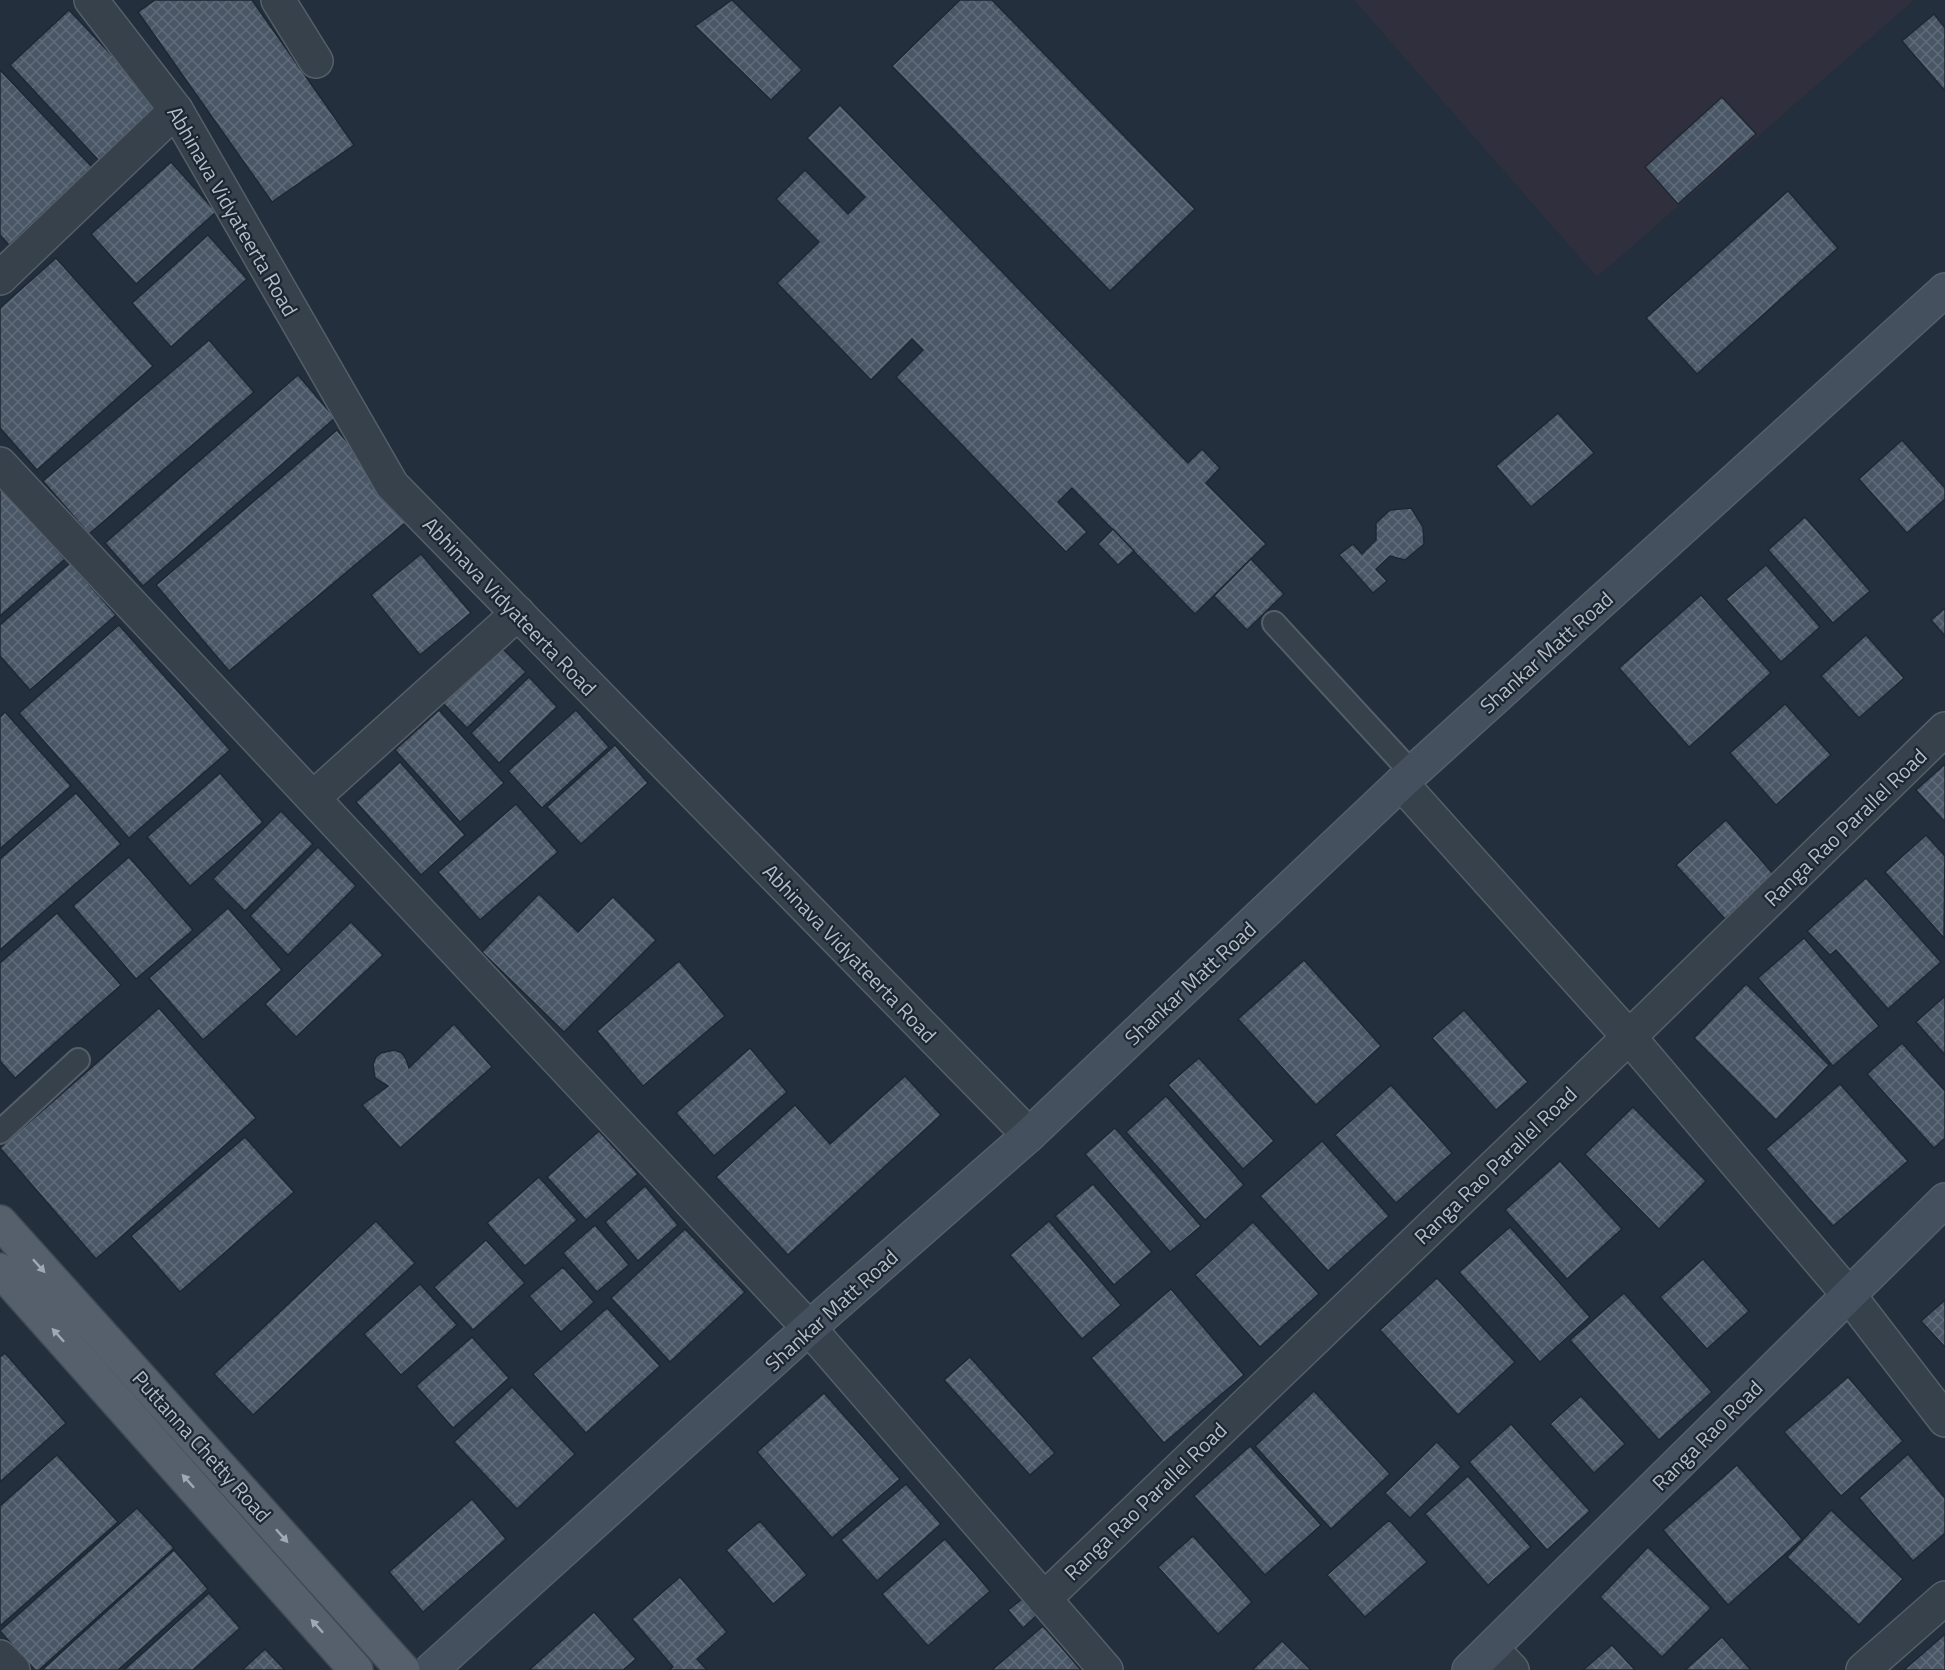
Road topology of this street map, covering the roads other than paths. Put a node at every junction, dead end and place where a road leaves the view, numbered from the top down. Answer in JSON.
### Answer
{"nodes":[{"id":1,"x":278,"y":0,"type":"edge"},
{"id":2,"x":104,"y":4,"type":"edge"},
{"id":3,"x":316,"y":61,"type":"dead end"},
{"id":4,"x":176,"y":110,"type":"junction"},
{"id":5,"x":0,"y":278,"type":"edge"},
{"id":6,"x":1945,"y":290,"type":"edge"},
{"id":7,"x":0,"y":464,"type":"edge"},
{"id":8,"x":518,"y":614,"type":"junction"},
{"id":9,"x":1275,"y":623,"type":"dead end"},
{"id":10,"x":1945,"y":729,"type":"edge"},
{"id":11,"x":1407,"y":778,"type":"junction"},
{"id":12,"x":313,"y":798,"type":"junction"},
{"id":13,"x":1629,"y":1037,"type":"junction"},
{"id":14,"x":78,"y":1060,"type":"dead end"},
{"id":15,"x":0,"y":1132,"type":"edge"},
{"id":16,"x":1029,"y":1135,"type":"junction"},
{"id":17,"x":1945,"y":1200,"type":"edge"},
{"id":18,"x":0,"y":1222,"type":"edge"},
{"id":19,"x":0,"y":1270,"type":"edge"},
{"id":20,"x":1848,"y":1294,"type":"junction"},
{"id":21,"x":809,"y":1328,"type":"junction"},
{"id":22,"x":1945,"y":1420,"type":"edge"},
{"id":23,"x":1945,"y":1598,"type":"edge"},
{"id":24,"x":1044,"y":1599,"type":"junction"},
{"id":25,"x":0,"y":1657,"type":"edge"},
{"id":26,"x":1491,"y":1663,"type":"edge"},
{"id":27,"x":13,"y":1670,"type":"edge"},
{"id":28,"x":356,"y":1670,"type":"edge"},
{"id":29,"x":404,"y":1670,"type":"edge"},
{"id":30,"x":431,"y":1670,"type":"edge"},
{"id":31,"x":1106,"y":1670,"type":"edge"},
{"id":32,"x":1863,"y":1670,"type":"edge"}],
"edges":[{"from":1,"to":3,"type":"street"},
{"from":2,"to":4,"type":"street","name":"Abhinava Vidyateerta Road"},
{"from":4,"to":5,"type":"street"},
{"from":4,"to":8,"type":"street","name":"Abhinava Vidyateerta Road"},
{"from":6,"to":11,"type":"street","name":"Shankar Matt Road"},
{"from":7,"to":12,"type":"street"},
{"from":8,"to":12,"type":"street"},
{"from":8,"to":16,"type":"street","name":"Abhinava Vidyateerta Road"},
{"from":9,"to":11,"type":"lane"},
{"from":10,"to":13,"type":"street","name":"Ranga Rao Parallel Road"},
{"from":11,"to":13,"type":"street"},
{"from":11,"to":16,"type":"street","name":"Shankar Matt Road"},
{"from":12,"to":21,"type":"street"},
{"from":13,"to":20,"type":"street"},
{"from":13,"to":24,"type":"street","name":"Ranga Rao Parallel Road"},
{"from":14,"to":15,"type":"lane"},
{"from":16,"to":21,"type":"street","name":"Shankar Matt Road"},
{"from":17,"to":20,"type":"street","name":"Ranga Rao Road"},
{"from":18,"to":29,"type":"main road","name":"Puttanna Chetty Road","one_way":true},
{"from":28,"to":19,"type":"main road","name":"Puttanna Chetty Road","one_way":true},
{"from":20,"to":22,"type":"street"},
{"from":20,"to":26,"type":"street","name":"Ranga Rao Road"},
{"from":21,"to":24,"type":"street"},
{"from":21,"to":30,"type":"street","name":"Shankar Matt Road"},
{"from":23,"to":32,"type":"street"},
{"from":24,"to":31,"type":"street"},
{"from":25,"to":27,"type":"street"}]}
